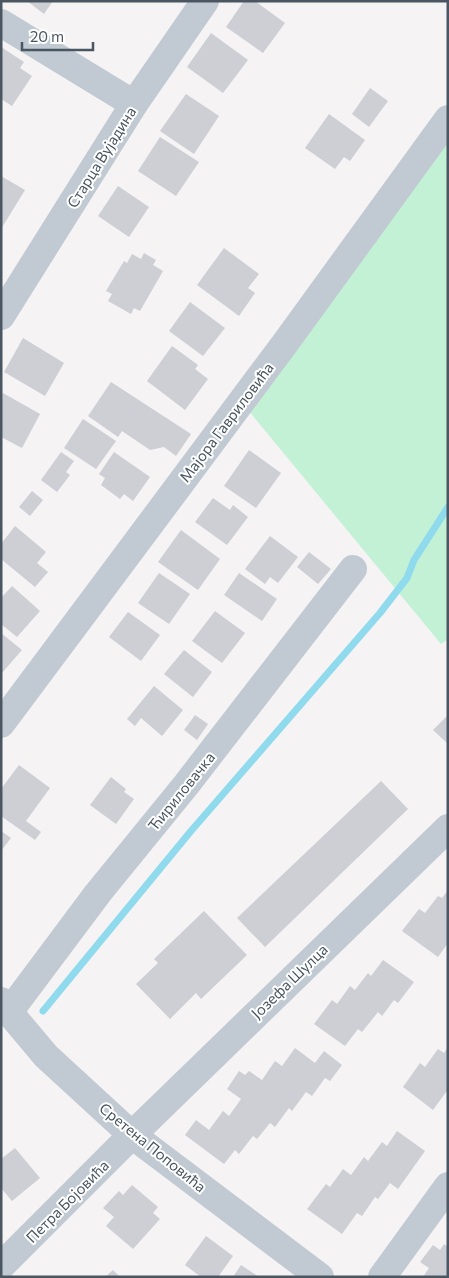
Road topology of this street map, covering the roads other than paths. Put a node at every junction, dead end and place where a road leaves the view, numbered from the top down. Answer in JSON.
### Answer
{"nodes":[{"id":1,"x":205,"y":1,"type":"edge"},
{"id":2,"x":1,"y":23,"type":"edge"},
{"id":3,"x":134,"y":104,"type":"junction"},
{"id":4,"x":448,"y":119,"type":"edge"},
{"id":5,"x":1,"y":316,"type":"edge"},
{"id":6,"x":353,"y":570,"type":"dead end"},
{"id":7,"x":1,"y":724,"type":"edge"},
{"id":8,"x":448,"y":828,"type":"edge"},
{"id":9,"x":5,"y":1006,"type":"edge"},
{"id":10,"x":132,"y":1135,"type":"junction"},
{"id":11,"x":448,"y":1186,"type":"edge"},
{"id":12,"x":1,"y":1266,"type":"edge"},
{"id":13,"x":320,"y":1277,"type":"edge"},
{"id":14,"x":382,"y":1277,"type":"edge"}],
"edges":[{"from":1,"to":3,"type":"street","name":"Старца Вујадина"},
{"from":2,"to":3,"type":"street"},
{"from":3,"to":5,"type":"street","name":"Старца Вујадина"},
{"from":4,"to":7,"type":"street","name":"Мајора Гавриловића"},
{"from":6,"to":9,"type":"street","name":"Ћириловачка"},
{"from":8,"to":10,"type":"street","name":"Јозефа Шулца"},
{"from":9,"to":10,"type":"street","name":"Сретена Поповића"},
{"from":10,"to":12,"type":"street","name":"Петра Бојовића"},
{"from":10,"to":13,"type":"street","name":"Сретена Поповића"},
{"from":11,"to":14,"type":"street"}]}
